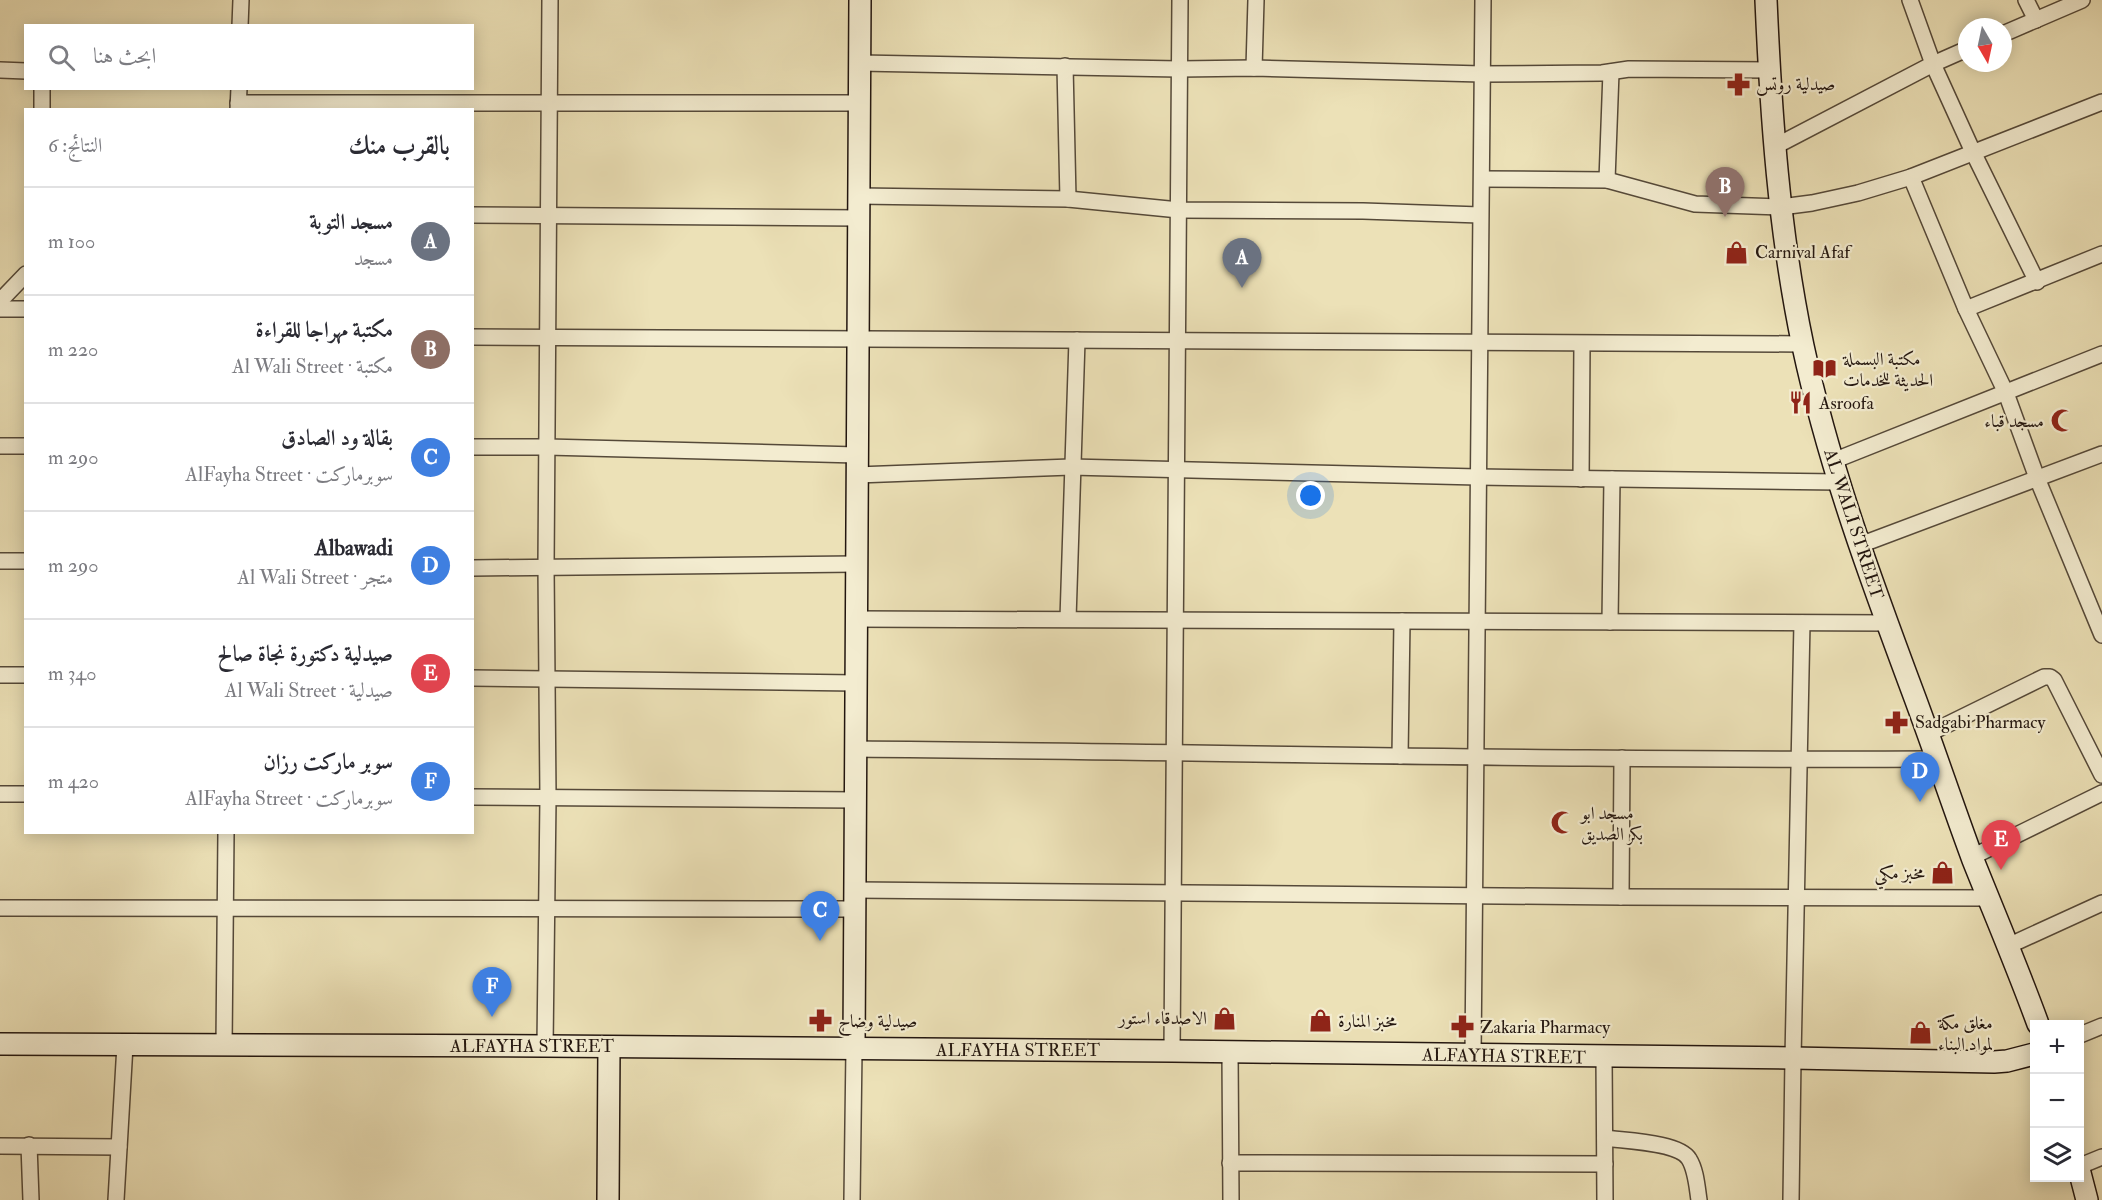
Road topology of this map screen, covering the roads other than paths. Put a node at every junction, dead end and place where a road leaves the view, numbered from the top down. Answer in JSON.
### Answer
{"nodes":[{"id":1,"x":241,"y":0,"type":"edge"},
{"id":2,"x":550,"y":0,"type":"edge"},
{"id":3,"x":860,"y":0,"type":"edge"},
{"id":4,"x":1180,"y":0,"type":"edge"},
{"id":5,"x":1256,"y":0,"type":"edge"},
{"id":6,"x":1483,"y":0,"type":"edge"},
{"id":7,"x":1766,"y":0,"type":"edge"},
{"id":8,"x":1910,"y":0,"type":"edge"},
{"id":9,"x":2026,"y":0,"type":"edge"},
{"id":10,"x":2082,"y":0,"type":"edge"},
{"id":11,"x":2036,"y":20,"type":"junction"},
{"id":12,"x":240,"y":24,"type":"edge"},
{"id":13,"x":2012,"y":30,"type":"edge"},
{"id":14,"x":1958,"y":53,"type":"edge"},
{"id":15,"x":860,"y":63,"type":"junction"},
{"id":16,"x":1933,"y":64,"type":"junction"},
{"id":17,"x":1065,"y":66,"type":"junction"},
{"id":18,"x":1254,"y":68,"type":"junction"},
{"id":19,"x":1179,"y":69,"type":"junction"},
{"id":20,"x":0,"y":70,"type":"edge"},
{"id":21,"x":24,"y":70,"type":"edge"},
{"id":22,"x":1769,"y":70,"type":"junction"},
{"id":23,"x":1611,"y":72,"type":"junction"},
{"id":24,"x":1482,"y":74,"type":"junction"},
{"id":25,"x":42,"y":90,"type":"edge"},
{"id":26,"x":238,"y":100,"type":"edge"},
{"id":27,"x":549,"y":102,"type":"junction"},
{"id":28,"x":2102,"y":102,"type":"edge"},
{"id":29,"x":860,"y":103,"type":"junction"},
{"id":30,"x":435,"y":106,"type":"edge"},
{"id":31,"x":42,"y":108,"type":"edge"},
{"id":32,"x":1774,"y":147,"type":"junction"},
{"id":33,"x":1973,"y":152,"type":"junction"},
{"id":34,"x":1911,"y":177,"type":"junction"},
{"id":35,"x":1482,"y":179,"type":"junction"},
{"id":36,"x":1607,"y":180,"type":"junction"},
{"id":37,"x":859,"y":196,"type":"junction"},
{"id":38,"x":1068,"y":199,"type":"junction"},
{"id":39,"x":1781,"y":207,"type":"junction"},
{"id":40,"x":1179,"y":210,"type":"junction"},
{"id":41,"x":474,"y":215,"type":"edge"},
{"id":42,"x":549,"y":215,"type":"junction"},
{"id":43,"x":1480,"y":215,"type":"junction"},
{"id":44,"x":859,"y":218,"type":"junction"},
{"id":45,"x":2102,"y":254,"type":"edge"},
{"id":46,"x":24,"y":276,"type":"edge"},
{"id":47,"x":2037,"y":282,"type":"junction"},
{"id":48,"x":0,"y":301,"type":"edge"},
{"id":49,"x":0,"y":309,"type":"edge"},
{"id":50,"x":24,"y":309,"type":"edge"},
{"id":51,"x":1966,"y":309,"type":"junction"},
{"id":52,"x":474,"y":337,"type":"edge"},
{"id":53,"x":548,"y":337,"type":"junction"},
{"id":54,"x":858,"y":338,"type":"junction"},
{"id":55,"x":1077,"y":340,"type":"junction"},
{"id":56,"x":1177,"y":341,"type":"junction"},
{"id":57,"x":1479,"y":342,"type":"junction"},
{"id":58,"x":1582,"y":344,"type":"junction"},
{"id":59,"x":1803,"y":344,"type":"junction"},
{"id":60,"x":2102,"y":354,"type":"edge"},
{"id":61,"x":2006,"y":393,"type":"junction"},
{"id":62,"x":0,"y":446,"type":"edge"},
{"id":63,"x":24,"y":446,"type":"edge"},
{"id":64,"x":474,"y":447,"type":"edge"},
{"id":65,"x":547,"y":447,"type":"junction"},
{"id":66,"x":2102,"y":454,"type":"edge"},
{"id":67,"x":1833,"y":461,"type":"junction"},
{"id":68,"x":857,"y":465,"type":"junction"},
{"id":69,"x":1071,"y":467,"type":"junction"},
{"id":70,"x":1176,"y":469,"type":"junction"},
{"id":71,"x":1478,"y":477,"type":"junction"},
{"id":72,"x":2037,"y":478,"type":"junction"},
{"id":73,"x":1581,"y":479,"type":"junction"},
{"id":74,"x":1612,"y":479,"type":"junction"},
{"id":75,"x":1839,"y":482,"type":"junction"},
{"id":76,"x":1860,"y":545,"type":"junction"},
{"id":77,"x":0,"y":561,"type":"edge"},
{"id":78,"x":24,"y":561,"type":"edge"},
{"id":79,"x":857,"y":564,"type":"junction"},
{"id":80,"x":546,"y":567,"type":"junction"},
{"id":81,"x":474,"y":568,"type":"edge"},
{"id":82,"x":856,"y":619,"type":"junction"},
{"id":83,"x":1068,"y":620,"type":"junction"},
{"id":84,"x":1175,"y":620,"type":"junction"},
{"id":85,"x":1402,"y":621,"type":"junction"},
{"id":86,"x":1477,"y":621,"type":"junction"},
{"id":87,"x":1610,"y":622,"type":"junction"},
{"id":88,"x":1803,"y":623,"type":"junction"},
{"id":89,"x":1887,"y":623,"type":"junction"},
{"id":90,"x":2102,"y":635,"type":"edge"},
{"id":91,"x":0,"y":675,"type":"edge"},
{"id":92,"x":24,"y":675,"type":"edge"},
{"id":93,"x":474,"y":678,"type":"edge"},
{"id":94,"x":546,"y":679,"type":"junction"},
{"id":95,"x":856,"y":682,"type":"junction"},
{"id":96,"x":1928,"y":734,"type":"junction"},
{"id":97,"x":855,"y":749,"type":"junction"},
{"id":98,"x":1174,"y":752,"type":"junction"},
{"id":99,"x":1400,"y":756,"type":"junction"},
{"id":100,"x":1476,"y":757,"type":"junction"},
{"id":101,"x":1623,"y":758,"type":"junction"},
{"id":102,"x":1937,"y":759,"type":"junction"},
{"id":103,"x":1799,"y":760,"type":"junction"},
{"id":104,"x":2102,"y":775,"type":"edge"},
{"id":105,"x":2102,"y":793,"type":"edge"},
{"id":106,"x":0,"y":794,"type":"edge"},
{"id":107,"x":24,"y":794,"type":"edge"},
{"id":108,"x":474,"y":797,"type":"edge"},
{"id":109,"x":548,"y":798,"type":"junction"},
{"id":110,"x":855,"y":800,"type":"junction"},
{"id":111,"x":226,"y":834,"type":"edge"},
{"id":112,"x":1972,"y":857,"type":"junction"},
{"id":113,"x":1173,"y":893,"type":"junction"},
{"id":114,"x":1475,"y":896,"type":"junction"},
{"id":115,"x":1621,"y":897,"type":"junction"},
{"id":116,"x":1796,"y":897,"type":"junction"},
{"id":117,"x":1989,"y":898,"type":"junction"},
{"id":118,"x":855,"y":900,"type":"junction"},
{"id":119,"x":2102,"y":903,"type":"edge"},
{"id":120,"x":0,"y":908,"type":"edge"},
{"id":121,"x":225,"y":908,"type":"junction"},
{"id":122,"x":547,"y":908,"type":"junction"},
{"id":123,"x":2008,"y":946,"type":"junction"},
{"id":124,"x":2036,"y":1020,"type":"edge"},
{"id":125,"x":2102,"y":1026,"type":"edge"},
{"id":126,"x":2084,"y":1033,"type":"edge"},
{"id":127,"x":0,"y":1044,"type":"edge"},
{"id":128,"x":125,"y":1045,"type":"junction"},
{"id":129,"x":224,"y":1046,"type":"junction"},
{"id":130,"x":545,"y":1046,"type":"junction"},
{"id":131,"x":609,"y":1047,"type":"junction"},
{"id":132,"x":854,"y":1049,"type":"junction"},
{"id":133,"x":1172,"y":1051,"type":"junction"},
{"id":134,"x":1230,"y":1053,"type":"junction"},
{"id":135,"x":1473,"y":1055,"type":"junction"},
{"id":136,"x":2030,"y":1055,"type":"edge"},
{"id":137,"x":1604,"y":1057,"type":"junction"},
{"id":138,"x":1793,"y":1058,"type":"junction"},
{"id":139,"x":1605,"y":1138,"type":"junction"},
{"id":140,"x":29,"y":1145,"type":"junction"},
{"id":141,"x":0,"y":1146,"type":"edge"},
{"id":142,"x":118,"y":1147,"type":"junction"},
{"id":143,"x":2102,"y":1157,"type":"edge"},
{"id":144,"x":1230,"y":1163,"type":"junction"},
{"id":145,"x":1605,"y":1164,"type":"junction"},
{"id":146,"x":2084,"y":1164,"type":"edge"},
{"id":147,"x":2082,"y":1182,"type":"edge"},
{"id":148,"x":31,"y":1200,"type":"edge"},
{"id":149,"x":116,"y":1200,"type":"edge"},
{"id":150,"x":608,"y":1200,"type":"edge"},
{"id":151,"x":852,"y":1200,"type":"edge"},
{"id":152,"x":1231,"y":1200,"type":"edge"},
{"id":153,"x":1605,"y":1200,"type":"edge"},
{"id":154,"x":1699,"y":1200,"type":"edge"},
{"id":155,"x":1791,"y":1200,"type":"edge"},
{"id":156,"x":2087,"y":1200,"type":"edge"}],
"edges":[{"from":1,"to":12,"type":"street"},
{"from":2,"to":27,"type":"street"},
{"from":3,"to":15,"type":"street"},
{"from":4,"to":19,"type":"street"},
{"from":5,"to":18,"type":"street"},
{"from":6,"to":24,"type":"street"},
{"from":7,"to":22,"type":"street","name":"AL WALI STREET"},
{"from":8,"to":16,"type":"street"},
{"from":9,"to":11,"type":"street"},
{"from":10,"to":11,"type":"street"},
{"from":11,"to":13,"type":"street"},
{"from":14,"to":16,"type":"street"},
{"from":15,"to":17,"type":"street"},
{"from":15,"to":29,"type":"street"},
{"from":16,"to":32,"type":"street"},
{"from":16,"to":33,"type":"street"},
{"from":17,"to":19,"type":"street"},
{"from":17,"to":38,"type":"street"},
{"from":18,"to":19,"type":"street"},
{"from":18,"to":24,"type":"street"},
{"from":19,"to":40,"type":"street"},
{"from":20,"to":21,"type":"street"},
{"from":22,"to":23,"type":"street"},
{"from":22,"to":32,"type":"street","name":"AL WALI STREET"},
{"from":23,"to":24,"type":"street"},
{"from":23,"to":36,"type":"street"},
{"from":24,"to":35,"type":"street"},
{"from":25,"to":31,"type":"street"},
{"from":26,"to":30,"type":"street"},
{"from":27,"to":29,"type":"street"},
{"from":27,"to":30,"type":"street"},
{"from":27,"to":42,"type":"street"},
{"from":28,"to":33,"type":"street"},
{"from":29,"to":37,"type":"street"},
{"from":32,"to":39,"type":"street","name":"AL WALI STREET"},
{"from":33,"to":34,"type":"street"},
{"from":33,"to":47,"type":"street"},
{"from":34,"to":39,"type":"street"},
{"from":34,"to":51,"type":"street"},
{"from":35,"to":36,"type":"street"},
{"from":35,"to":43,"type":"street"},
{"from":36,"to":39,"type":"street"},
{"from":37,"to":38,"type":"street"},
{"from":37,"to":44,"type":"street"},
{"from":38,"to":40,"type":"street"},
{"from":39,"to":59,"type":"street","name":"AL WALI STREET"},
{"from":40,"to":43,"type":"street"},
{"from":40,"to":56,"type":"street"},
{"from":41,"to":42,"type":"street"},
{"from":42,"to":44,"type":"street"},
{"from":42,"to":53,"type":"street"},
{"from":43,"to":57,"type":"street"},
{"from":44,"to":54,"type":"street"},
{"from":45,"to":47,"type":"street"},
{"from":46,"to":48,"type":"street"},
{"from":47,"to":51,"type":"street"},
{"from":49,"to":50,"type":"street"},
{"from":51,"to":61,"type":"street"},
{"from":52,"to":53,"type":"street"},
{"from":53,"to":54,"type":"street"},
{"from":53,"to":65,"type":"street"},
{"from":54,"to":55,"type":"street"},
{"from":54,"to":68,"type":"street"},
{"from":55,"to":56,"type":"street"},
{"from":55,"to":69,"type":"street"},
{"from":56,"to":57,"type":"street"},
{"from":56,"to":70,"type":"street"},
{"from":57,"to":58,"type":"street"},
{"from":57,"to":71,"type":"street"},
{"from":58,"to":59,"type":"street"},
{"from":58,"to":73,"type":"street"},
{"from":59,"to":67,"type":"street","name":"AL WALI STREET"},
{"from":60,"to":61,"type":"street"},
{"from":61,"to":67,"type":"street"},
{"from":61,"to":72,"type":"street"},
{"from":62,"to":63,"type":"street"},
{"from":64,"to":65,"type":"street"},
{"from":65,"to":68,"type":"street"},
{"from":65,"to":80,"type":"street"},
{"from":66,"to":72,"type":"street"},
{"from":67,"to":75,"type":"street","name":"AL WALI STREET"},
{"from":68,"to":69,"type":"street"},
{"from":68,"to":79,"type":"street"},
{"from":69,"to":70,"type":"street"},
{"from":69,"to":83,"type":"street"},
{"from":70,"to":71,"type":"street"},
{"from":70,"to":84,"type":"street"},
{"from":71,"to":73,"type":"street"},
{"from":71,"to":86,"type":"street"},
{"from":72,"to":76,"type":"street"},
{"from":72,"to":90,"type":"street"},
{"from":73,"to":74,"type":"street"},
{"from":74,"to":75,"type":"street"},
{"from":74,"to":87,"type":"street"},
{"from":75,"to":76,"type":"street","name":"AL WALI STREET"},
{"from":76,"to":89,"type":"street","name":"AL WALI STREET"},
{"from":77,"to":78,"type":"street"},
{"from":79,"to":80,"type":"street"},
{"from":79,"to":82,"type":"street"},
{"from":80,"to":81,"type":"street"},
{"from":80,"to":94,"type":"street"},
{"from":82,"to":83,"type":"street"},
{"from":82,"to":95,"type":"street"},
{"from":83,"to":84,"type":"street"},
{"from":84,"to":85,"type":"street"},
{"from":84,"to":98,"type":"street"},
{"from":85,"to":86,"type":"street"},
{"from":85,"to":99,"type":"street"},
{"from":86,"to":87,"type":"street"},
{"from":86,"to":100,"type":"street"},
{"from":87,"to":88,"type":"street"},
{"from":88,"to":89,"type":"street"},
{"from":88,"to":103,"type":"street"},
{"from":89,"to":96,"type":"street","name":"AL WALI STREET"},
{"from":91,"to":92,"type":"street"},
{"from":93,"to":94,"type":"street"},
{"from":94,"to":95,"type":"street"},
{"from":94,"to":109,"type":"street"},
{"from":95,"to":97,"type":"street"},
{"from":96,"to":102,"type":"street","name":"AL WALI STREET"},
{"from":96,"to":104,"type":"street"},
{"from":97,"to":98,"type":"street"},
{"from":97,"to":110,"type":"street"},
{"from":98,"to":99,"type":"street"},
{"from":98,"to":113,"type":"street"},
{"from":99,"to":100,"type":"street"},
{"from":100,"to":101,"type":"street"},
{"from":100,"to":114,"type":"street"},
{"from":101,"to":103,"type":"street"},
{"from":101,"to":115,"type":"street"},
{"from":102,"to":103,"type":"street"},
{"from":102,"to":112,"type":"street","name":"AL WALI STREET"},
{"from":103,"to":116,"type":"street"},
{"from":105,"to":112,"type":"street"},
{"from":106,"to":107,"type":"street"},
{"from":108,"to":109,"type":"street"},
{"from":109,"to":110,"type":"street"},
{"from":109,"to":122,"type":"street"},
{"from":110,"to":118,"type":"street"},
{"from":111,"to":121,"type":"street"},
{"from":112,"to":117,"type":"street","name":"AL WALI STREET"},
{"from":113,"to":114,"type":"street"},
{"from":113,"to":118,"type":"street"},
{"from":113,"to":133,"type":"street"},
{"from":114,"to":115,"type":"street"},
{"from":114,"to":135,"type":"street"},
{"from":115,"to":116,"type":"street"},
{"from":116,"to":117,"type":"street"},
{"from":116,"to":138,"type":"street"},
{"from":117,"to":123,"type":"street","name":"AL WALI STREET"},
{"from":118,"to":122,"type":"street"},
{"from":118,"to":132,"type":"street"},
{"from":119,"to":123,"type":"street"},
{"from":120,"to":121,"type":"street"},
{"from":121,"to":122,"type":"street"},
{"from":121,"to":129,"type":"street"},
{"from":122,"to":130,"type":"street"},
{"from":123,"to":124,"type":"street","name":"AL WALI STREET"},
{"from":125,"to":126,"type":"street"},
{"from":127,"to":128,"type":"street","name":"ALFAYHA STREET"},
{"from":128,"to":129,"type":"street","name":"ALFAYHA STREET"},
{"from":128,"to":142,"type":"street"},
{"from":129,"to":130,"type":"street","name":"ALFAYHA STREET"},
{"from":130,"to":131,"type":"street","name":"ALFAYHA STREET"},
{"from":131,"to":132,"type":"street","name":"ALFAYHA STREET"},
{"from":131,"to":150,"type":"street"},
{"from":132,"to":133,"type":"street","name":"ALFAYHA STREET"},
{"from":132,"to":151,"type":"street"},
{"from":133,"to":134,"type":"street","name":"ALFAYHA STREET"},
{"from":134,"to":135,"type":"street","name":"ALFAYHA STREET"},
{"from":134,"to":144,"type":"street"},
{"from":135,"to":137,"type":"street","name":"ALFAYHA STREET"},
{"from":136,"to":138,"type":"street","name":"ALFAYHA STREET"},
{"from":137,"to":138,"type":"street","name":"ALFAYHA STREET"},
{"from":137,"to":139,"type":"street"},
{"from":138,"to":155,"type":"street"},
{"from":139,"to":145,"type":"street"},
{"from":139,"to":154,"type":"street"},
{"from":140,"to":141,"type":"street"},
{"from":140,"to":142,"type":"street"},
{"from":140,"to":148,"type":"street"},
{"from":142,"to":149,"type":"street"},
{"from":143,"to":146,"type":"street"},
{"from":144,"to":145,"type":"street"},
{"from":144,"to":152,"type":"street"},
{"from":145,"to":153,"type":"street"},
{"from":147,"to":156,"type":"street"}]}
